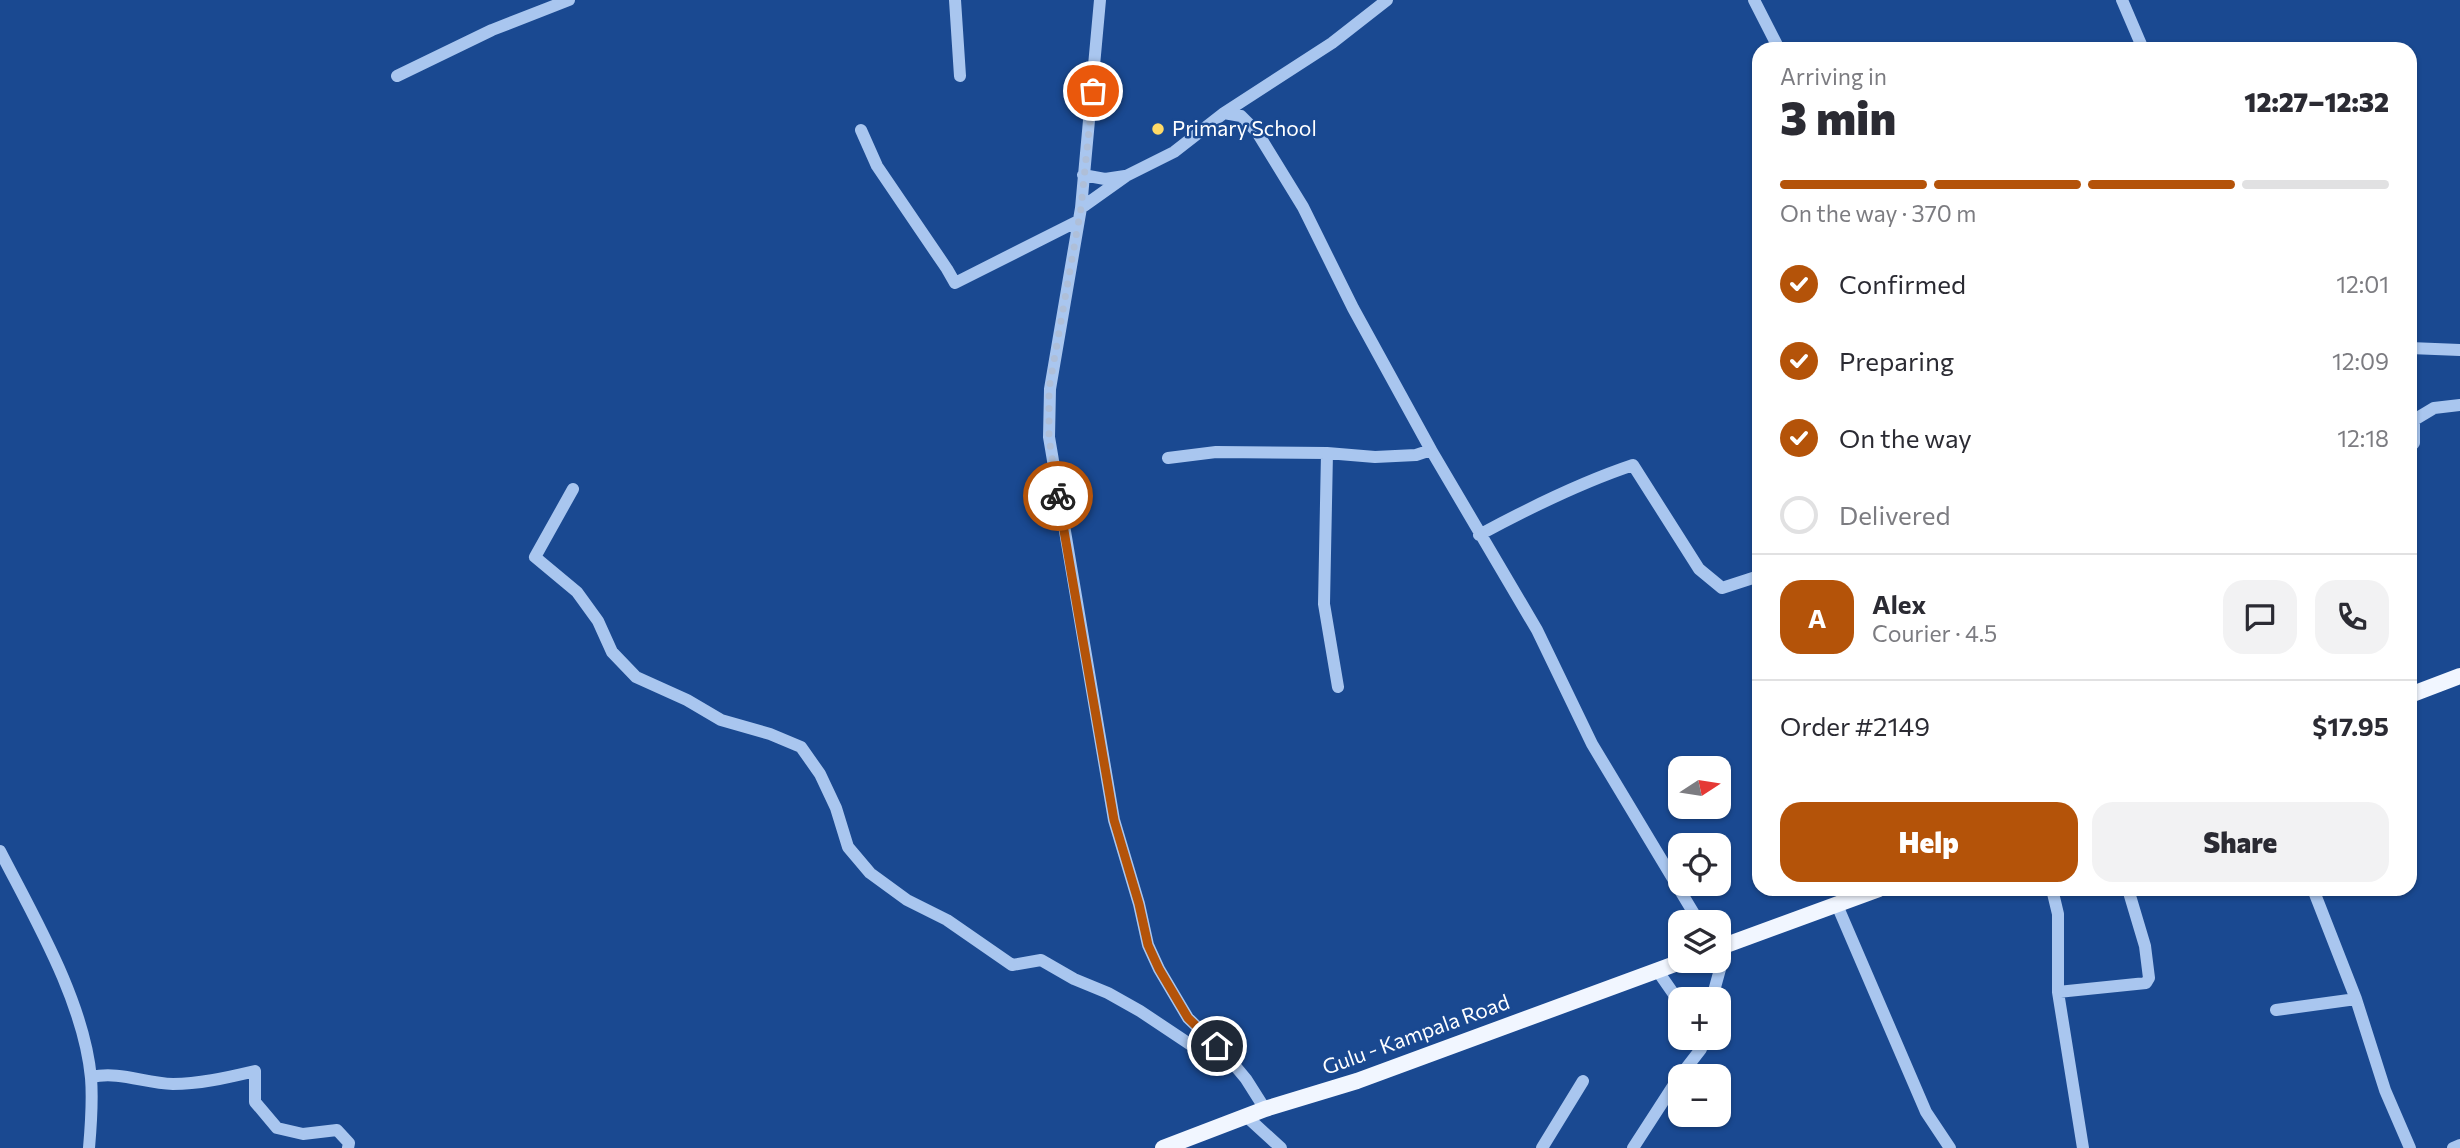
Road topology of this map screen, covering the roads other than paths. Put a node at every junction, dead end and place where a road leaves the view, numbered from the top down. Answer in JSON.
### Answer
{"nodes":[{"id":1,"x":569,"y":0,"type":"edge"},
{"id":2,"x":955,"y":0,"type":"edge"},
{"id":3,"x":1100,"y":0,"type":"edge"},
{"id":4,"x":1387,"y":0,"type":"edge"},
{"id":5,"x":1754,"y":0,"type":"edge"},
{"id":6,"x":2122,"y":0,"type":"edge"},
{"id":7,"x":1775,"y":42,"type":"edge"},
{"id":8,"x":2140,"y":42,"type":"edge"},
{"id":9,"x":397,"y":76,"type":"dead end"},
{"id":10,"x":960,"y":76,"type":"dead end"},
{"id":11,"x":1224,"y":113,"type":"junction"},
{"id":12,"x":860,"y":130,"type":"dead end"},
{"id":13,"x":1083,"y":175,"type":"junction"},
{"id":14,"x":1126,"y":176,"type":"junction"},
{"id":15,"x":1080,"y":215,"type":"junction"},
{"id":16,"x":2417,"y":348,"type":"edge"},
{"id":17,"x":2460,"y":350,"type":"edge"},
{"id":18,"x":2460,"y":405,"type":"edge"},
{"id":19,"x":2417,"y":418,"type":"edge"},
{"id":20,"x":1431,"y":450,"type":"junction"},
{"id":21,"x":1327,"y":453,"type":"junction"},
{"id":22,"x":1168,"y":458,"type":"dead end"},
{"id":23,"x":573,"y":489,"type":"dead end"},
{"id":24,"x":1479,"y":535,"type":"junction"},
{"id":25,"x":1752,"y":578,"type":"edge"},
{"id":26,"x":2460,"y":676,"type":"edge"},
{"id":27,"x":1338,"y":687,"type":"dead end"},
{"id":28,"x":2417,"y":692,"type":"edge"},
{"id":29,"x":0,"y":851,"type":"edge"},
{"id":30,"x":1861,"y":896,"type":"edge"},
{"id":31,"x":2054,"y":896,"type":"edge"},
{"id":32,"x":2130,"y":896,"type":"edge"},
{"id":33,"x":2316,"y":896,"type":"edge"},
{"id":34,"x":1837,"y":905,"type":"junction"},
{"id":35,"x":1692,"y":910,"type":"edge"},
{"id":36,"x":1731,"y":943,"type":"edge"},
{"id":37,"x":1668,"y":966,"type":"edge"},
{"id":38,"x":1657,"y":970,"type":"junction"},
{"id":39,"x":1669,"y":987,"type":"edge"},
{"id":40,"x":2058,"y":992,"type":"junction"},
{"id":41,"x":2356,"y":999,"type":"junction"},
{"id":42,"x":2276,"y":1010,"type":"dead end"},
{"id":43,"x":1217,"y":1046,"type":"junction"},
{"id":44,"x":1700,"y":1050,"type":"edge"},
{"id":45,"x":91,"y":1077,"type":"junction"},
{"id":46,"x":1583,"y":1081,"type":"dead end"},
{"id":47,"x":1265,"y":1110,"type":"junction"},
{"id":48,"x":1246,"y":1116,"type":"junction"},
{"id":49,"x":2460,"y":1145,"type":"edge"},
{"id":50,"x":89,"y":1148,"type":"edge"},
{"id":51,"x":348,"y":1148,"type":"edge"},
{"id":52,"x":1163,"y":1148,"type":"edge"},
{"id":53,"x":1281,"y":1148,"type":"edge"},
{"id":54,"x":1542,"y":1148,"type":"edge"},
{"id":55,"x":1633,"y":1148,"type":"edge"},
{"id":56,"x":1950,"y":1148,"type":"edge"},
{"id":57,"x":2083,"y":1148,"type":"edge"},
{"id":58,"x":2410,"y":1148,"type":"edge"},
{"id":59,"x":2453,"y":1148,"type":"edge"}],
"edges":[{"from":1,"to":9,"type":"street"},
{"from":2,"to":10,"type":"street"},
{"from":3,"to":13,"type":"street"},
{"from":4,"to":11,"type":"street"},
{"from":5,"to":7,"type":"street"},
{"from":6,"to":8,"type":"street"},
{"from":11,"to":14,"type":"street"},
{"from":11,"to":20,"type":"street"},
{"from":12,"to":15,"type":"street"},
{"from":13,"to":14,"type":"street"},
{"from":13,"to":15,"type":"street"},
{"from":14,"to":15,"type":"street"},
{"from":15,"to":43,"type":"street"},
{"from":16,"to":17,"type":"street"},
{"from":18,"to":19,"type":"street"},
{"from":20,"to":21,"type":"street"},
{"from":20,"to":24,"type":"street"},
{"from":21,"to":22,"type":"street"},
{"from":21,"to":27,"type":"street"},
{"from":23,"to":43,"type":"street"},
{"from":24,"to":25,"type":"street"},
{"from":24,"to":35,"type":"street"},
{"from":26,"to":28,"type":"main road"},
{"from":29,"to":45,"type":"street"},
{"from":30,"to":34,"type":"main road"},
{"from":31,"to":40,"type":"street"},
{"from":32,"to":40,"type":"street"},
{"from":33,"to":41,"type":"street"},
{"from":34,"to":36,"type":"main road"},
{"from":34,"to":56,"type":"street"},
{"from":37,"to":38,"type":"main road","name":"Gulu - Kampala Road"},
{"from":38,"to":39,"type":"street"},
{"from":38,"to":47,"type":"main road","name":"Gulu - Kampala Road"},
{"from":40,"to":57,"type":"street"},
{"from":41,"to":42,"type":"street"},
{"from":41,"to":58,"type":"street"},
{"from":43,"to":47,"type":"street"},
{"from":44,"to":55,"type":"street"},
{"from":45,"to":50,"type":"street"},
{"from":45,"to":51,"type":"street"},
{"from":46,"to":54,"type":"street"},
{"from":47,"to":48,"type":"main road","name":"Gulu - Kampala Road"},
{"from":48,"to":52,"type":"main road","name":"Gulu - Kampala Road"},
{"from":48,"to":53,"type":"street"},
{"from":49,"to":59,"type":"street"}]}
